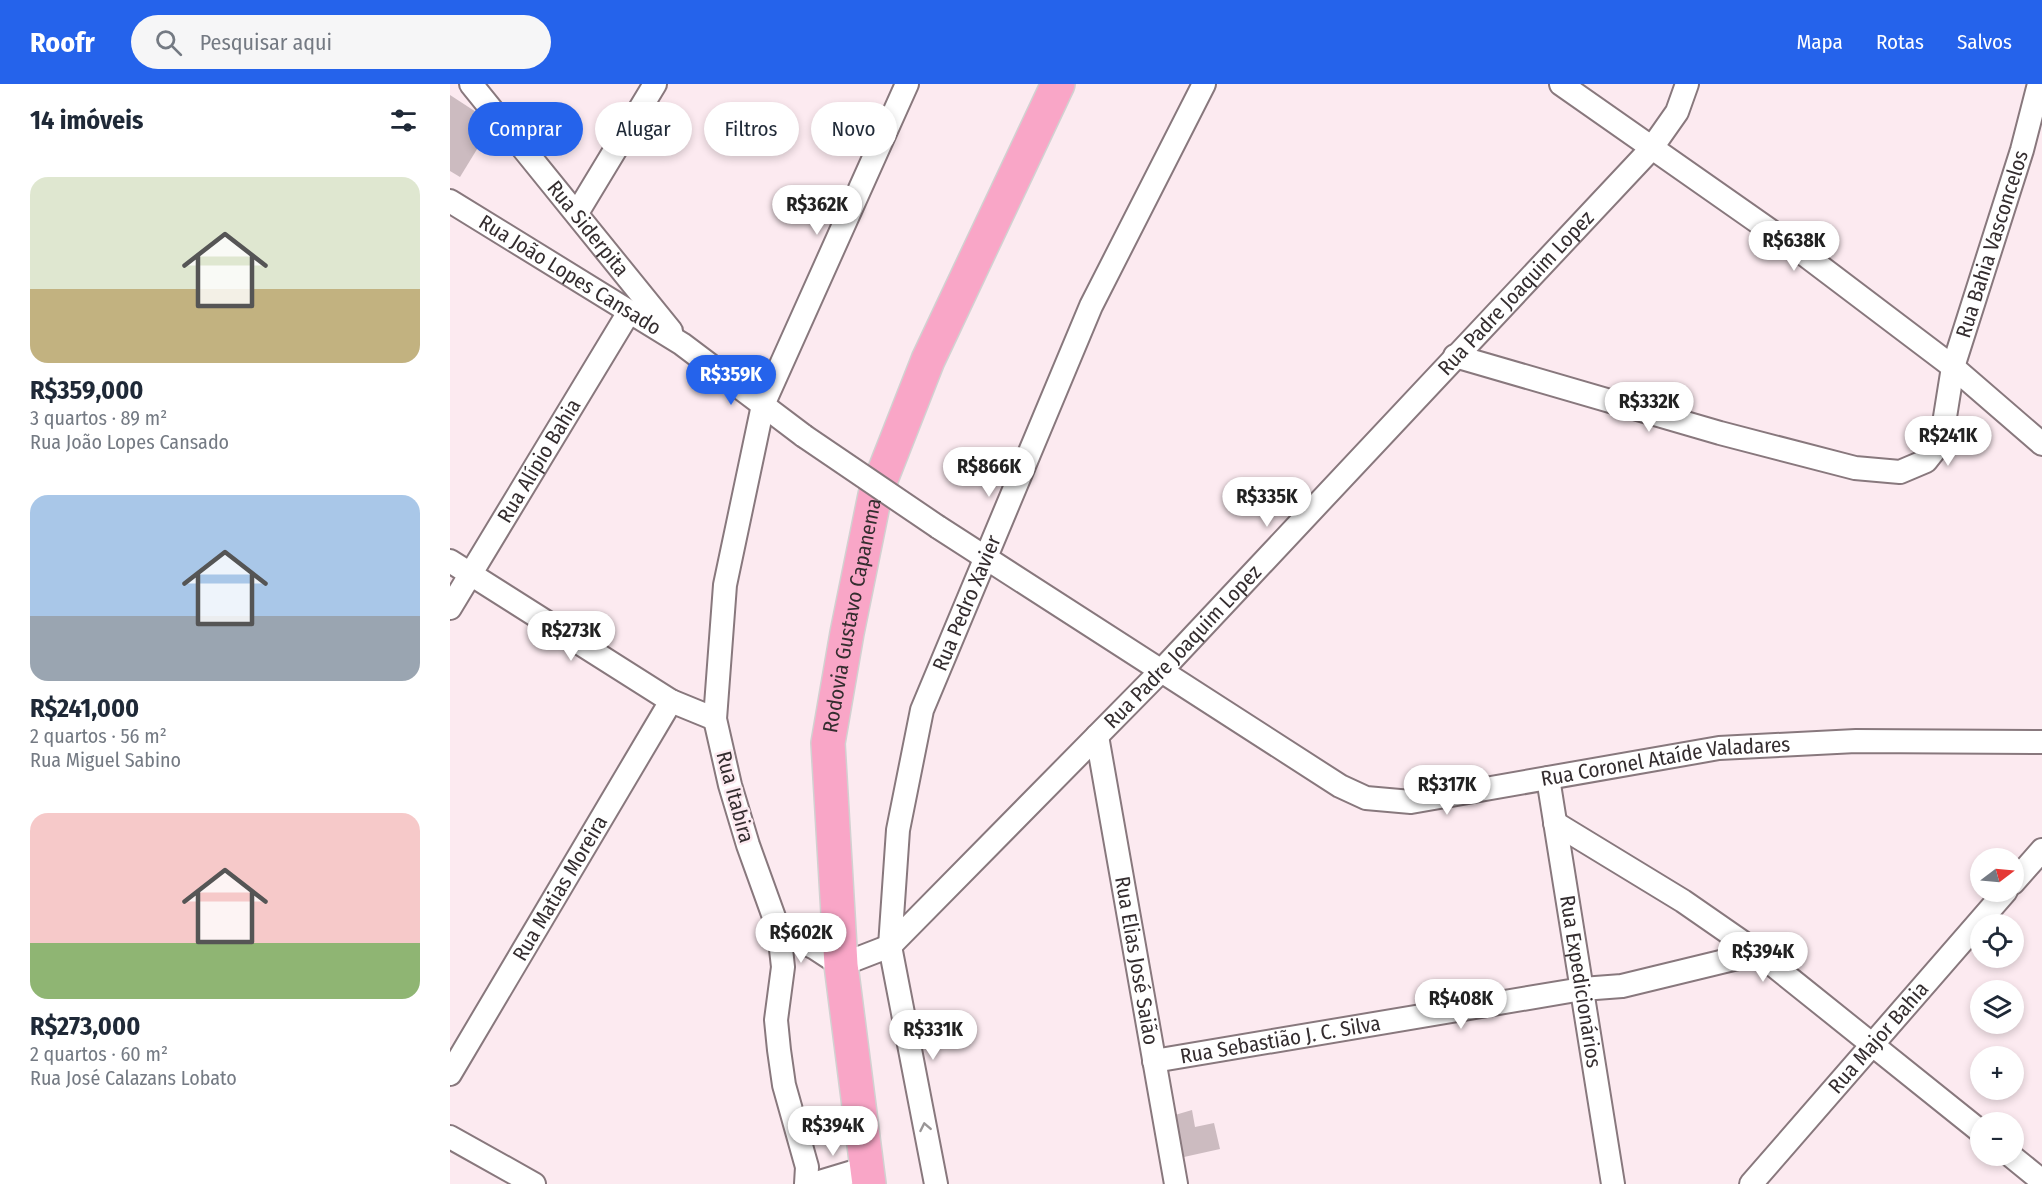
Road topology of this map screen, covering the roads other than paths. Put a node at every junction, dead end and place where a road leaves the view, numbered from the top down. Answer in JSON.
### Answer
{"nodes":[{"id":1,"x":471,"y":84,"type":"edge"},
{"id":2,"x":655,"y":84,"type":"edge"},
{"id":3,"x":907,"y":84,"type":"edge"},
{"id":4,"x":1058,"y":84,"type":"edge"},
{"id":5,"x":1204,"y":84,"type":"edge"},
{"id":6,"x":1561,"y":84,"type":"edge"},
{"id":7,"x":1687,"y":84,"type":"edge"},
{"id":8,"x":2039,"y":84,"type":"edge"},
{"id":9,"x":1651,"y":149,"type":"junction"},
{"id":10,"x":452,"y":207,"type":"edge"},
{"id":11,"x":577,"y":213,"type":"junction"},
{"id":12,"x":629,"y":312,"type":"junction"},
{"id":13,"x":682,"y":344,"type":"junction"},
{"id":14,"x":1455,"y":356,"type":"junction"},
{"id":15,"x":1953,"y":367,"type":"junction"},
{"id":16,"x":764,"y":405,"type":"junction"},
{"id":17,"x":2042,"y":444,"type":"edge"},
{"id":18,"x":938,"y":527,"type":"joint"},
{"id":19,"x":986,"y":558,"type":"junction"},
{"id":20,"x":450,"y":561,"type":"edge"},
{"id":21,"x":471,"y":575,"type":"junction"},
{"id":22,"x":450,"y":608,"type":"edge"},
{"id":23,"x":1161,"y":671,"type":"junction"},
{"id":24,"x":670,"y":701,"type":"junction"},
{"id":25,"x":715,"y":719,"type":"junction"},
{"id":26,"x":1097,"y":736,"type":"junction"},
{"id":27,"x":2042,"y":742,"type":"edge"},
{"id":28,"x":1548,"y":778,"type":"junction"},
{"id":29,"x":1556,"y":823,"type":"junction"},
{"id":30,"x":2042,"y":850,"type":"edge"},
{"id":31,"x":2024,"y":870,"type":"edge"},
{"id":32,"x":1996,"y":902,"type":"edge"},
{"id":33,"x":780,"y":931,"type":"junction"},
{"id":34,"x":890,"y":946,"type":"junction"},
{"id":35,"x":1758,"y":953,"type":"junction"},
{"id":36,"x":841,"y":965,"type":"junction"},
{"id":37,"x":1582,"y":989,"type":"junction"},
{"id":38,"x":1872,"y":1044,"type":"junction"},
{"id":39,"x":1154,"y":1060,"type":"junction"},
{"id":40,"x":450,"y":1074,"type":"edge"},
{"id":41,"x":1970,"y":1123,"type":"edge"},
{"id":42,"x":450,"y":1137,"type":"edge"},
{"id":43,"x":2024,"y":1166,"type":"edge"},
{"id":44,"x":867,"y":1176,"type":"edge"},
{"id":45,"x":2042,"y":1181,"type":"edge"},
{"id":46,"x":534,"y":1184,"type":"edge"},
{"id":47,"x":806,"y":1184,"type":"edge"},
{"id":48,"x":813,"y":1184,"type":"edge"},
{"id":49,"x":936,"y":1184,"type":"edge"},
{"id":50,"x":1176,"y":1184,"type":"edge"},
{"id":51,"x":1613,"y":1184,"type":"edge"},
{"id":52,"x":1751,"y":1184,"type":"edge"}],
"edges":[{"from":1,"to":11,"type":"street","name":"Rua Siderpita"},
{"from":2,"to":11,"type":"street"},
{"from":3,"to":16,"type":"street","name":"Rua Itabira"},
{"from":4,"to":36,"type":"main road","name":"Rodovia Gustavo Capanema"},
{"from":5,"to":19,"type":"street","name":"Rua Pedro Xavier"},
{"from":6,"to":9,"type":"street"},
{"from":7,"to":9,"type":"street","name":"Rua Padre Joaquim Lopez"},
{"from":8,"to":15,"type":"street","name":"Rua Bahia Vasconcelos"},
{"from":9,"to":14,"type":"street","name":"Rua Padre Joaquim Lopez"},
{"from":9,"to":15,"type":"street"},
{"from":10,"to":12,"type":"street","name":"Rua João Lopes Cansado"},
{"from":11,"to":13,"type":"street","name":"Rua Siderpita"},
{"from":12,"to":13,"type":"street","name":"Rua João Lopes Cansado"},
{"from":12,"to":21,"type":"street","name":"Rua Alípio Bahia"},
{"from":13,"to":16,"type":"street","name":"Rua João Lopes Cansado"},
{"from":14,"to":15,"type":"street","name":"Rua Bahia Vasconcelos"},
{"from":14,"to":23,"type":"street","name":"Rua Padre Joaquim Lopez"},
{"from":15,"to":17,"type":"street"},
{"from":16,"to":18,"type":"street","name":"Rua João Lopes Cansado","bridge":true},
{"from":16,"to":25,"type":"street","name":"Rua Itabira"},
{"from":18,"to":19,"type":"street","name":"Rua Coronel Ataíde Valadares"},
{"from":19,"to":23,"type":"street","name":"Rua Coronel Ataíde Valadares"},
{"from":19,"to":34,"type":"street","name":"Rua Pedro Xavier"},
{"from":20,"to":21,"type":"street"},
{"from":21,"to":22,"type":"street","name":"Rua Alípio Bahia"},
{"from":21,"to":24,"type":"street"},
{"from":23,"to":26,"type":"street","name":"Rua Padre Joaquim Lopez"},
{"from":23,"to":28,"type":"street","name":"Rua Coronel Ataíde Valadares"},
{"from":24,"to":25,"type":"street"},
{"from":24,"to":40,"type":"street","name":"Rua Matias Moreira"},
{"from":25,"to":33,"type":"street","name":"Rua Itabira"},
{"from":26,"to":34,"type":"street","name":"Rua Padre Joaquim Lopez"},
{"from":26,"to":39,"type":"street","name":"Rua Elias José Saião"},
{"from":27,"to":28,"type":"street","name":"Rua Coronel Ataíde Valadares"},
{"from":28,"to":29,"type":"street","name":"Rua Expedicionários"},
{"from":29,"to":35,"type":"street"},
{"from":29,"to":37,"type":"street","name":"Rua Expedicionários"},
{"from":30,"to":31,"type":"street"},
{"from":32,"to":38,"type":"street","name":"Rua Major Bahia"},
{"from":33,"to":36,"type":"street"},
{"from":33,"to":47,"type":"street","name":"Rua Itabira"},
{"from":34,"to":36,"type":"street","name":"Rua Padre Joaquim Lopez"},
{"from":49,"to":34,"type":"street","name":"Rua Pedro Xavier","one_way":true},
{"from":35,"to":37,"type":"street","name":"Rua Sebastião J. C. Silva"},
{"from":35,"to":38,"type":"street"},
{"from":36,"to":44,"type":"main road","name":"Rodovia Gustavo Capanema"},
{"from":37,"to":39,"type":"street","name":"Rua Sebastião J. C. Silva"},
{"from":37,"to":51,"type":"street","name":"Rua Expedicionários"},
{"from":38,"to":41,"type":"street"},
{"from":38,"to":52,"type":"street","name":"Rua Major Bahia"},
{"from":39,"to":50,"type":"street","name":"Rua Elias José Saião"},
{"from":42,"to":46,"type":"street"},
{"from":43,"to":45,"type":"street"},
{"from":44,"to":48,"type":"street"}]}
